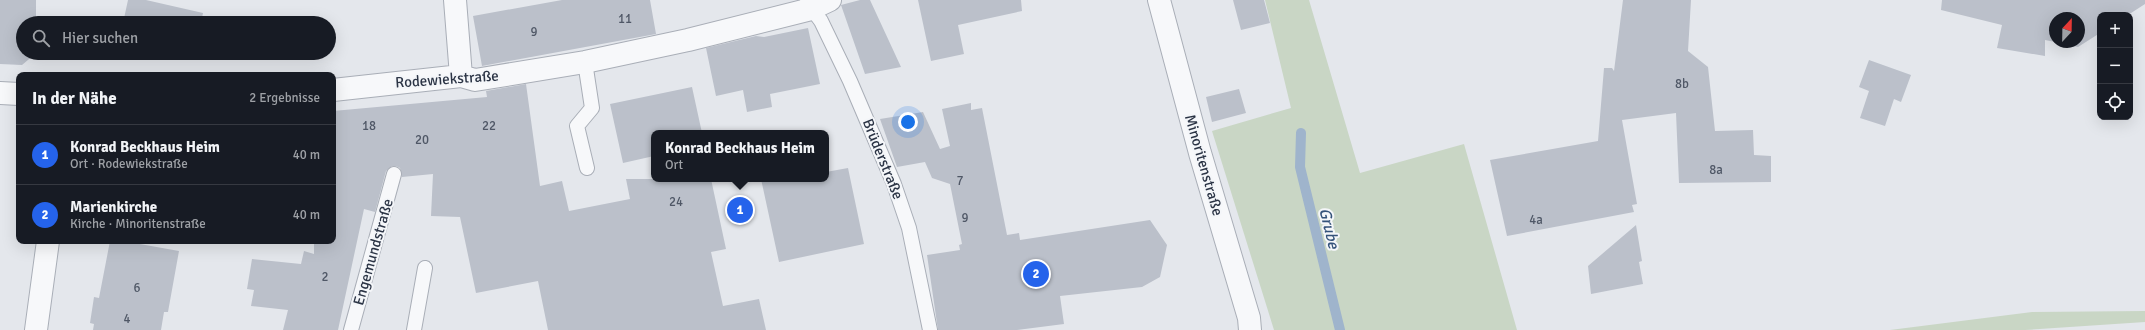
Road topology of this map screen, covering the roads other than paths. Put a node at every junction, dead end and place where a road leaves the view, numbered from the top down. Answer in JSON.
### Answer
{"nodes":[{"id":1,"x":455,"y":0,"type":"edge"},
{"id":2,"x":1159,"y":0,"type":"edge"},
{"id":3,"x":816,"y":3,"type":"edge"},
{"id":4,"x":585,"y":62,"type":"junction"},
{"id":5,"x":461,"y":76,"type":"junction"},
{"id":6,"x":336,"y":90,"type":"edge"},
{"id":7,"x":0,"y":93,"type":"edge"},
{"id":8,"x":16,"y":94,"type":"edge"},
{"id":9,"x":587,"y":168,"type":"dead end"},
{"id":10,"x":394,"y":174,"type":"dead end"},
{"id":11,"x":48,"y":244,"type":"edge"},
{"id":12,"x":424,"y":268,"type":"dead end"},
{"id":13,"x":36,"y":330,"type":"edge"},
{"id":14,"x":351,"y":330,"type":"edge"},
{"id":15,"x":414,"y":330,"type":"edge"},
{"id":16,"x":930,"y":330,"type":"edge"},
{"id":17,"x":1250,"y":330,"type":"edge"}],
"edges":[{"from":1,"to":5,"type":"street"},
{"from":2,"to":17,"type":"street","name":"Minoritenstraße"},
{"from":3,"to":4,"type":"street","name":"Rodewiekstraße"},
{"from":3,"to":16,"type":"lane","name":"Brüderstraße"},
{"from":4,"to":5,"type":"street","name":"Rodewiekstraße"},
{"from":4,"to":9,"type":"lane"},
{"from":5,"to":6,"type":"street","name":"Rodewiekstraße"},
{"from":7,"to":8,"type":"street"},
{"from":10,"to":14,"type":"lane","name":"Engemundstraße"},
{"from":11,"to":13,"type":"street"},
{"from":12,"to":15,"type":"lane"}]}
